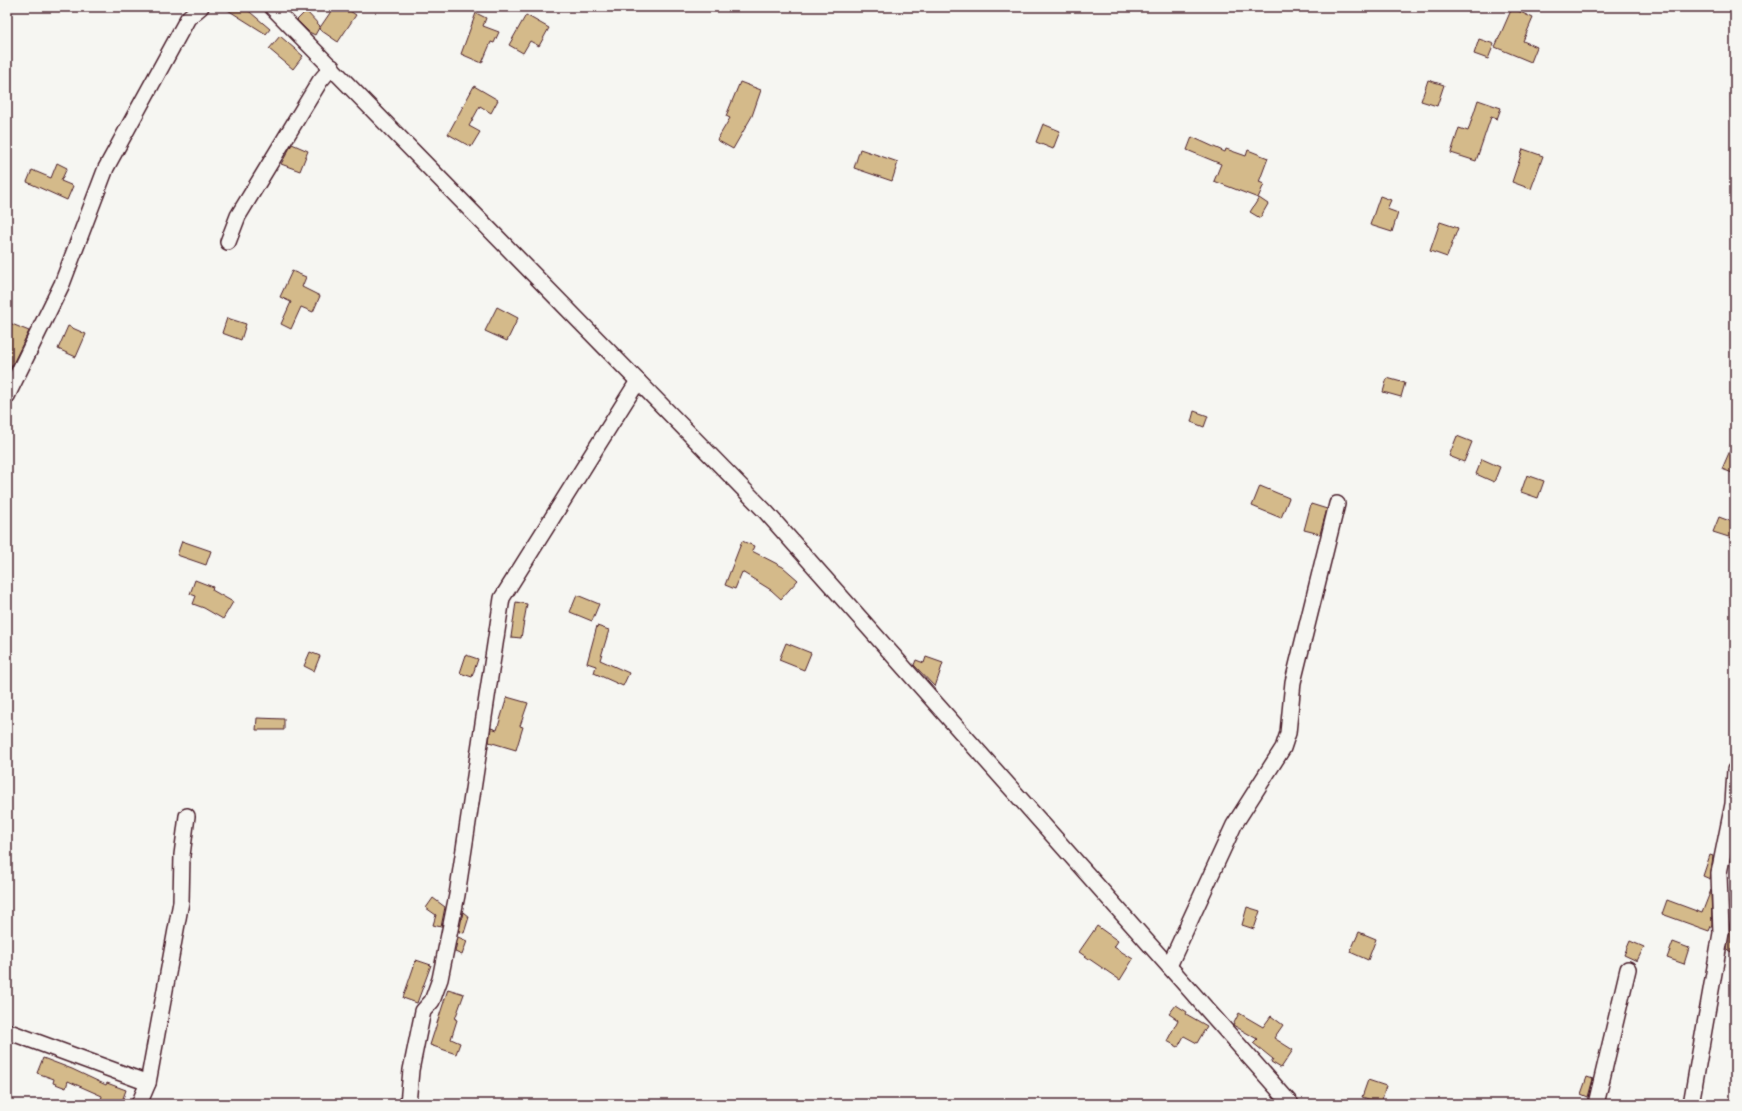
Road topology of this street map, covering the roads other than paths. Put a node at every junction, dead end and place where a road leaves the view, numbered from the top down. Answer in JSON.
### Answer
{"nodes":[{"id":1,"x":200,"y":7,"type":"edge"},
{"id":2,"x":272,"y":7,"type":"edge"},
{"id":3,"x":332,"y":67,"type":"junction"},
{"id":4,"x":228,"y":242,"type":"dead end"},
{"id":5,"x":638,"y":381,"type":"junction"},
{"id":6,"x":7,"y":396,"type":"edge"},
{"id":7,"x":1338,"y":504,"type":"dead end"},
{"id":8,"x":1735,"y":770,"type":"edge"},
{"id":9,"x":187,"y":816,"type":"dead end"},
{"id":10,"x":1168,"y":966,"type":"junction"},
{"id":11,"x":1628,"y":969,"type":"dead end"},
{"id":12,"x":7,"y":1031,"type":"edge"},
{"id":13,"x":148,"y":1083,"type":"junction"},
{"id":14,"x":139,"y":1104,"type":"edge"},
{"id":15,"x":408,"y":1104,"type":"edge"},
{"id":16,"x":1291,"y":1104,"type":"edge"},
{"id":17,"x":1596,"y":1104,"type":"edge"},
{"id":18,"x":1691,"y":1104,"type":"edge"}],
"edges":[{"from":1,"to":6,"type":"street"},
{"from":2,"to":3,"type":"street"},
{"from":3,"to":4,"type":"street"},
{"from":3,"to":5,"type":"street"},
{"from":5,"to":10,"type":"street"},
{"from":5,"to":15,"type":"street"},
{"from":7,"to":10,"type":"street"},
{"from":8,"to":18,"type":"street"},
{"from":9,"to":13,"type":"street"},
{"from":10,"to":16,"type":"street"},
{"from":11,"to":17,"type":"street"},
{"from":12,"to":13,"type":"street"},
{"from":13,"to":14,"type":"street"}]}
